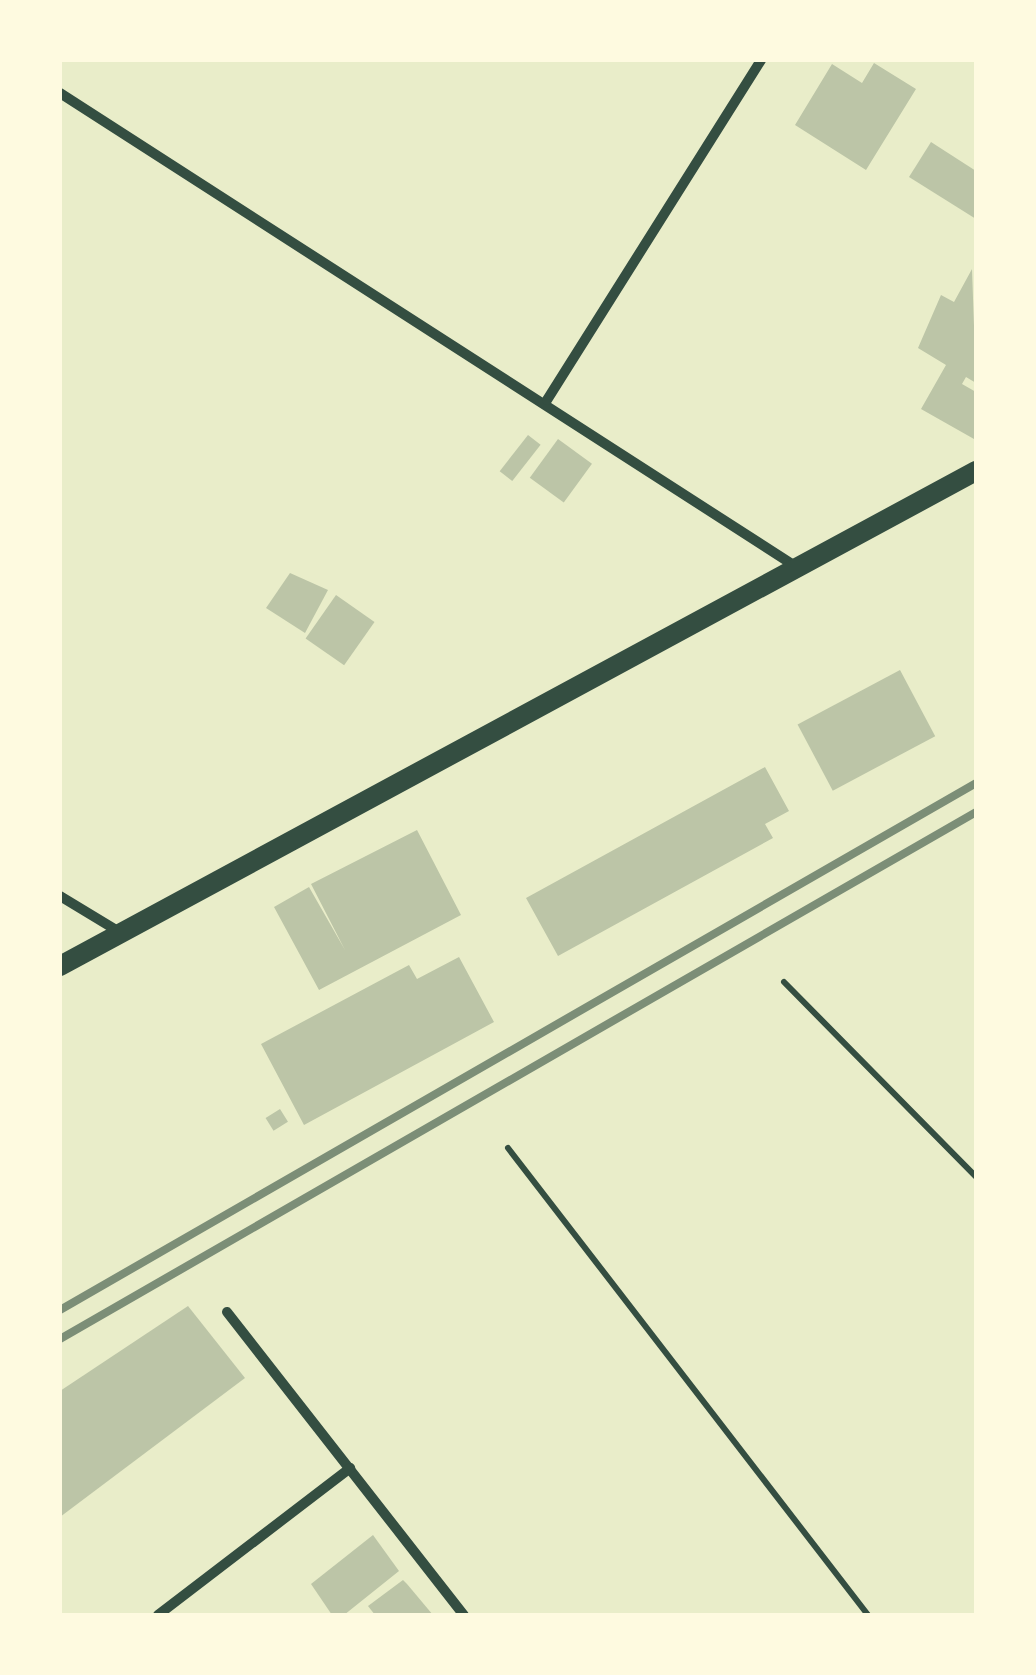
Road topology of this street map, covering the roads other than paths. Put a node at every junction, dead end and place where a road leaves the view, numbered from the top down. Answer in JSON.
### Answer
{"nodes":[{"id":1,"x":761,"y":60,"type":"edge"},
{"id":2,"x":60,"y":94,"type":"edge"},
{"id":3,"x":547,"y":400,"type":"junction"},
{"id":4,"x":976,"y":472,"type":"edge"},
{"id":5,"x":796,"y":566,"type":"junction"},
{"id":6,"x":60,"y":896,"type":"edge"},
{"id":7,"x":122,"y":934,"type":"junction"},
{"id":8,"x":60,"y":966,"type":"edge"},
{"id":9,"x":227,"y":1312,"type":"dead end"},
{"id":10,"x":350,"y":1468,"type":"junction"},
{"id":11,"x":158,"y":1615,"type":"edge"},
{"id":12,"x":464,"y":1615,"type":"edge"}],
"edges":[{"from":1,"to":3,"type":"street"},
{"from":2,"to":3,"type":"street"},
{"from":3,"to":5,"type":"street"},
{"from":4,"to":5,"type":"main road"},
{"from":5,"to":7,"type":"main road"},
{"from":6,"to":7,"type":"street"},
{"from":7,"to":8,"type":"main road"},
{"from":9,"to":10,"type":"street"},
{"from":10,"to":11,"type":"street"},
{"from":10,"to":12,"type":"street"}]}
